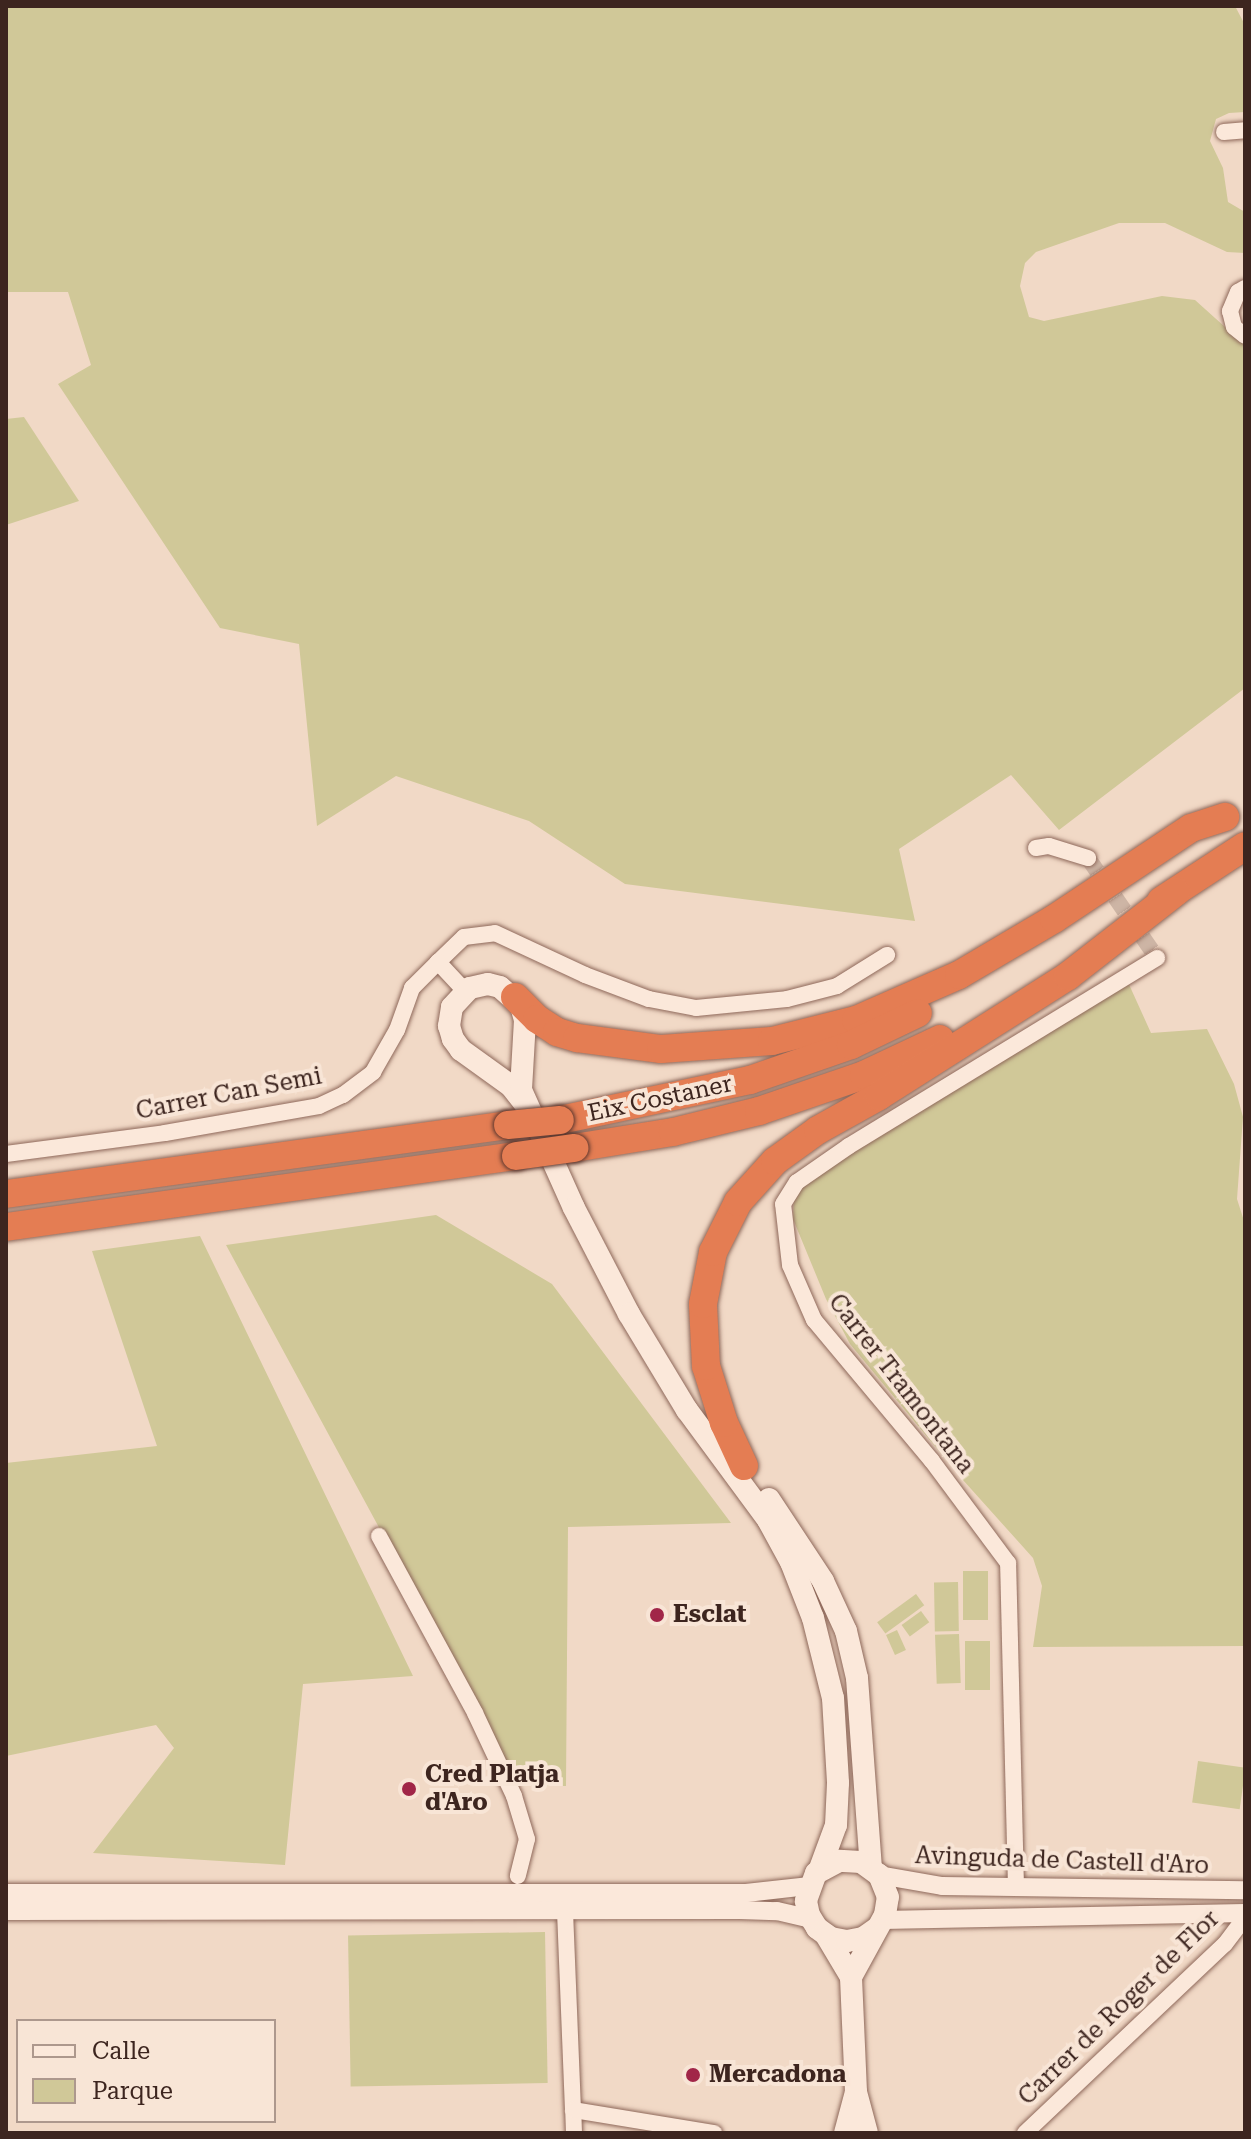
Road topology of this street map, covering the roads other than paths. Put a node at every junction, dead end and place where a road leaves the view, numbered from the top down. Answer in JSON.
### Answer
{"nodes":[{"id":1,"x":1245,"y":130,"type":"edge"},
{"id":2,"x":1224,"y":132,"type":"dead end"},
{"id":3,"x":1245,"y":288,"type":"edge"},
{"id":4,"x":1245,"y":336,"type":"edge"},
{"id":5,"x":1235,"y":810,"type":"edge"},
{"id":6,"x":1245,"y":846,"type":"edge"},
{"id":7,"x":1036,"y":848,"type":"dead end"},
{"id":8,"x":1088,"y":858,"type":"tunnel mouth"},
{"id":9,"x":1176,"y":892,"type":"junction"},
{"id":10,"x":887,"y":955,"type":"dead end"},
{"id":11,"x":1157,"y":958,"type":"dead end"},
{"id":12,"x":438,"y":962,"type":"junction"},
{"id":13,"x":465,"y":991,"type":"junction"},
{"id":14,"x":515,"y":997,"type":"junction"},
{"id":15,"x":523,"y":1035,"type":"junction"},
{"id":16,"x":472,"y":1057,"type":"junction"},
{"id":17,"x":516,"y":1115,"type":"junction"},
{"id":18,"x":6,"y":1154,"type":"edge"},
{"id":19,"x":6,"y":1194,"type":"edge"},
{"id":20,"x":6,"y":1227,"type":"edge"},
{"id":21,"x":687,"y":1410,"type":"junction"},
{"id":22,"x":744,"y":1466,"type":"junction"},
{"id":23,"x":379,"y":1536,"type":"dead end"},
{"id":24,"x":875,"y":1871,"type":"junction"},
{"id":25,"x":518,"y":1876,"type":"dead end"},
{"id":26,"x":814,"y":1878,"type":"junction"},
{"id":27,"x":1016,"y":1887,"type":"junction"},
{"id":28,"x":1245,"y":1890,"type":"edge"},
{"id":29,"x":6,"y":1893,"type":"edge"},
{"id":30,"x":6,"y":1911,"type":"edge"},
{"id":31,"x":565,"y":1911,"type":"junction"},
{"id":32,"x":1245,"y":1915,"type":"edge"},
{"id":33,"x":879,"y":1924,"type":"junction"},
{"id":34,"x":818,"y":1927,"type":"junction"},
{"id":35,"x":851,"y":1977,"type":"junction"},
{"id":36,"x":856,"y":2092,"type":"junction"},
{"id":37,"x":573,"y":2110,"type":"junction"},
{"id":38,"x":574,"y":2133,"type":"edge"},
{"id":39,"x":714,"y":2133,"type":"edge"},
{"id":40,"x":848,"y":2133,"type":"edge"},
{"id":41,"x":865,"y":2133,"type":"edge"},
{"id":42,"x":1025,"y":2133,"type":"edge"}],
"edges":[{"from":1,"to":2,"type":"street"},
{"from":3,"to":4,"type":"street"},
{"from":5,"to":14,"type":"highway"},
{"from":5,"to":17,"type":"highway","name":"Eix Costaner","bridge":true},
{"from":6,"to":9,"type":"highway","name":"Eix Costaner"},
{"from":7,"to":8,"type":"street"},
{"from":9,"to":20,"type":"highway","name":"Eix Costaner","bridge":true},
{"from":9,"to":22,"type":"highway"},
{"from":10,"to":12,"type":"street","name":"Carrer Can Semi"},
{"from":11,"to":27,"type":"street","name":"Carrer Tramontana"},
{"from":12,"to":13,"type":"street"},
{"from":12,"to":18,"type":"street","name":"Carrer Can Semi"},
{"from":13,"to":14,"type":"main road"},
{"from":13,"to":16,"type":"main road"},
{"from":14,"to":15,"type":"main road"},
{"from":15,"to":16,"type":"main road"},
{"from":15,"to":17,"type":"main road"},
{"from":16,"to":17,"type":"main road"},
{"from":17,"to":19,"type":"highway","name":"Eix Costaner"},
{"from":17,"to":21,"type":"main road"},
{"from":21,"to":22,"type":"main road"},
{"from":21,"to":26,"type":"main road"},
{"from":22,"to":24,"type":"main road"},
{"from":23,"to":25,"type":"street"},
{"from":24,"to":26,"type":"main road"},
{"from":24,"to":27,"type":"street","name":"Avinguda de Castell d'Aro"},
{"from":24,"to":33,"type":"main road"},
{"from":26,"to":29,"type":"street"},
{"from":26,"to":34,"type":"main road"},
{"from":27,"to":28,"type":"street","name":"Avinguda de Castell d'Aro"},
{"from":30,"to":31,"type":"street"},
{"from":31,"to":34,"type":"street"},
{"from":31,"to":37,"type":"street"},
{"from":32,"to":33,"type":"street","name":"Avinguda de Castell d'Aro"},
{"from":32,"to":42,"type":"street","name":"Carrer de Roger de Flor"},
{"from":33,"to":34,"type":"main road"},
{"from":33,"to":35,"type":"main road"},
{"from":34,"to":35,"type":"main road"},
{"from":35,"to":36,"type":"main road"},
{"from":36,"to":40,"type":"main road"},
{"from":36,"to":41,"type":"main road"},
{"from":37,"to":38,"type":"street"},
{"from":37,"to":39,"type":"street"},
{"from":40,"to":41,"type":"main road"}]}
